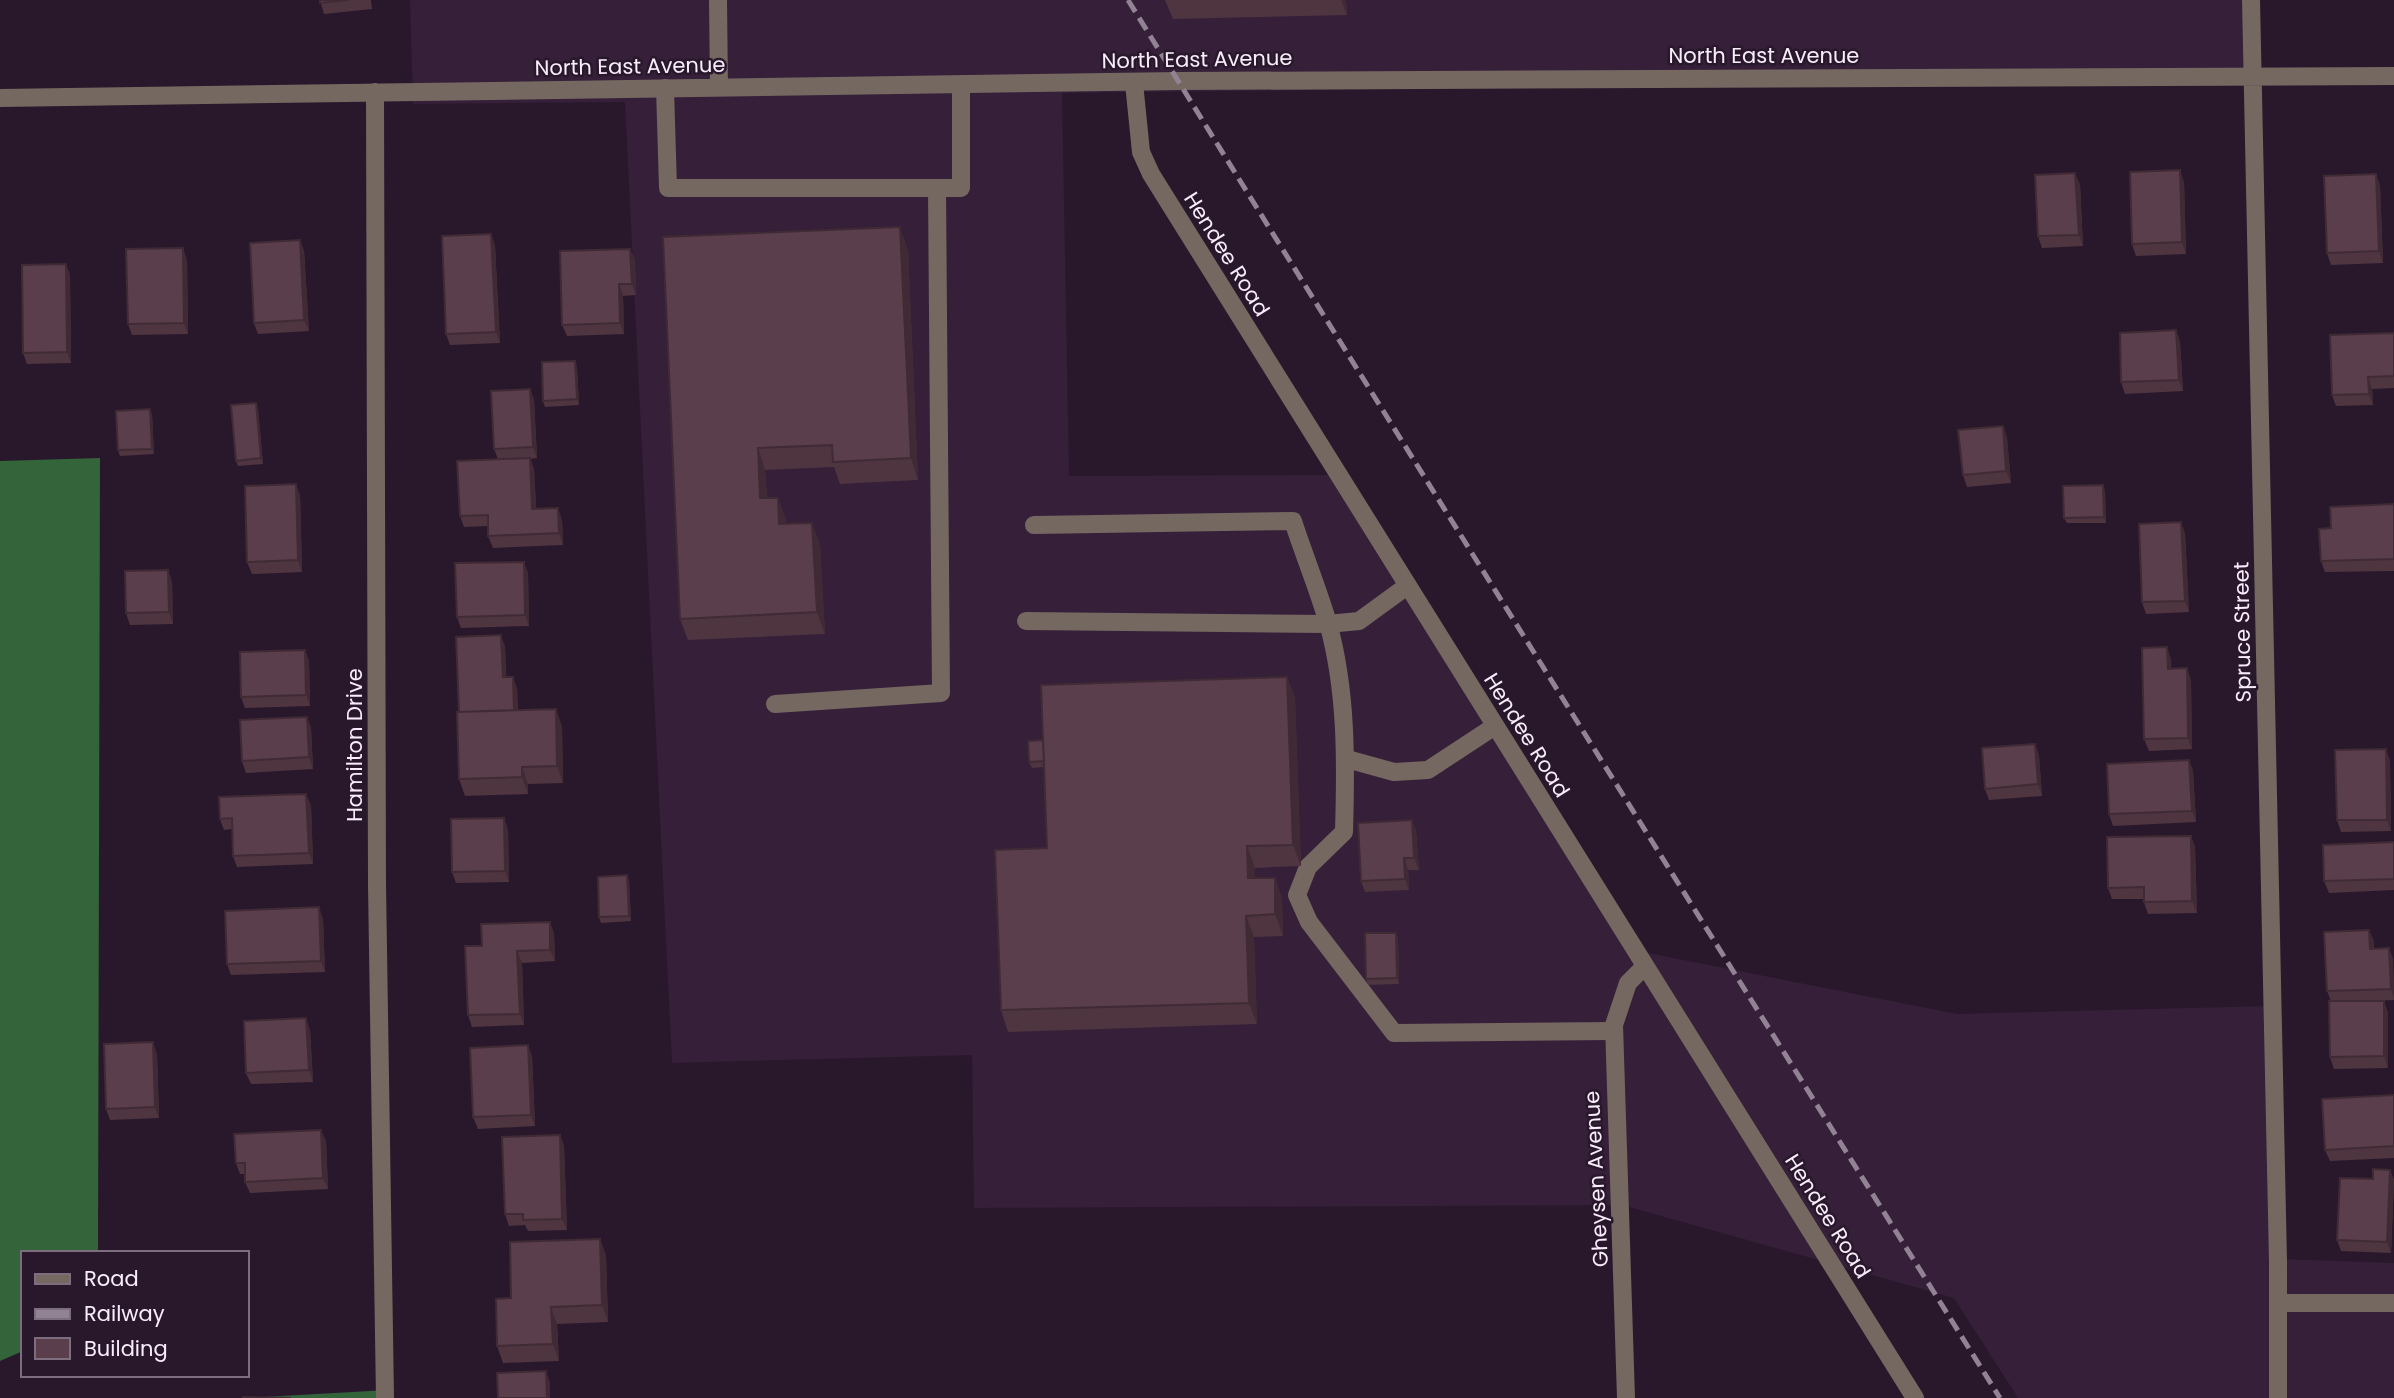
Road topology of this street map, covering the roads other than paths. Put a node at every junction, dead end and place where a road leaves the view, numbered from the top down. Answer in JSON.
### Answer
{"nodes":[{"id":1,"x":718,"y":0,"type":"edge"},
{"id":2,"x":2251,"y":0,"type":"edge"},
{"id":3,"x":2252,"y":76,"type":"junction"},
{"id":4,"x":2394,"y":76,"type":"edge"},
{"id":5,"x":1134,"y":83,"type":"junction"},
{"id":6,"x":961,"y":85,"type":"junction"},
{"id":7,"x":719,"y":87,"type":"junction"},
{"id":8,"x":665,"y":88,"type":"junction"},
{"id":9,"x":375,"y":92,"type":"junction"},
{"id":10,"x":0,"y":99,"type":"edge"},
{"id":11,"x":937,"y":188,"type":"junction"},
{"id":12,"x":1034,"y":525,"type":"dead end"},
{"id":13,"x":1407,"y":586,"type":"junction"},
{"id":14,"x":1026,"y":621,"type":"dead end"},
{"id":15,"x":1328,"y":624,"type":"junction"},
{"id":16,"x":775,"y":704,"type":"dead end"},
{"id":17,"x":1495,"y":726,"type":"junction"},
{"id":18,"x":1347,"y":759,"type":"junction"},
{"id":19,"x":1644,"y":967,"type":"junction"},
{"id":20,"x":1613,"y":1031,"type":"junction"},
{"id":21,"x":2278,"y":1303,"type":"junction"},
{"id":22,"x":2394,"y":1303,"type":"edge"},
{"id":23,"x":385,"y":1398,"type":"edge"},
{"id":24,"x":1626,"y":1398,"type":"edge"},
{"id":25,"x":1915,"y":1398,"type":"edge"},
{"id":26,"x":2278,"y":1398,"type":"edge"}],
"edges":[{"from":1,"to":7,"type":"street"},
{"from":2,"to":3,"type":"street","name":"Spruce Street"},
{"from":3,"to":4,"type":"street","name":"North East Avenue"},
{"from":3,"to":5,"type":"street","name":"North East Avenue"},
{"from":3,"to":21,"type":"street","name":"Spruce Street"},
{"from":5,"to":6,"type":"street","name":"North East Avenue"},
{"from":5,"to":13,"type":"street","name":"Hendee Road"},
{"from":6,"to":7,"type":"street","name":"North East Avenue"},
{"from":6,"to":11,"type":"street"},
{"from":7,"to":8,"type":"street","name":"North East Avenue"},
{"from":8,"to":9,"type":"street","name":"North East Avenue"},
{"from":8,"to":11,"type":"street"},
{"from":9,"to":10,"type":"street","name":"North East Avenue"},
{"from":9,"to":23,"type":"street","name":"Hamilton Drive"},
{"from":11,"to":16,"type":"street"},
{"from":12,"to":15,"type":"street"},
{"from":13,"to":15,"type":"street"},
{"from":13,"to":17,"type":"street","name":"Hendee Road"},
{"from":14,"to":15,"type":"street"},
{"from":15,"to":18,"type":"street"},
{"from":17,"to":18,"type":"street"},
{"from":17,"to":19,"type":"street","name":"Hendee Road"},
{"from":18,"to":20,"type":"street"},
{"from":19,"to":20,"type":"street","name":"Gheysen Avenue"},
{"from":19,"to":25,"type":"street","name":"Hendee Road"},
{"from":20,"to":24,"type":"street","name":"Gheysen Avenue"},
{"from":21,"to":22,"type":"street"},
{"from":21,"to":26,"type":"street","name":"Spruce Street"}]}
